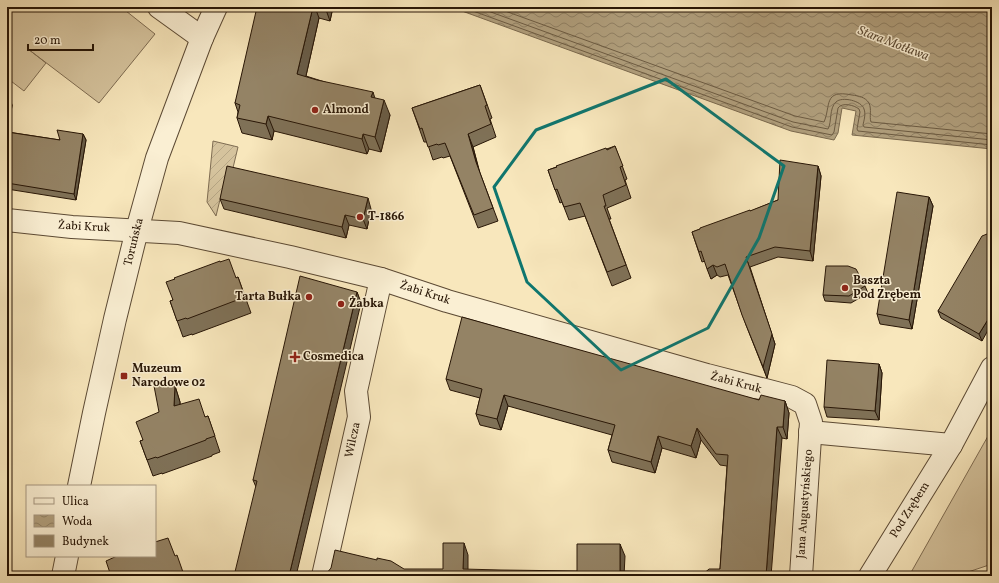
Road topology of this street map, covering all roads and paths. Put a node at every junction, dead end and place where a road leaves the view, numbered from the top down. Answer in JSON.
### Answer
{"nodes":[{"id":1,"x":159,"y":7,"type":"edge"},
{"id":2,"x":216,"y":7,"type":"edge"},
{"id":3,"x":202,"y":38,"type":"junction"},
{"id":4,"x":7,"y":220,"type":"edge"},
{"id":5,"x":137,"y":230,"type":"junction"},
{"id":6,"x":381,"y":279,"type":"junction"},
{"id":7,"x":992,"y":368,"type":"edge"},
{"id":8,"x":810,"y":432,"type":"junction"},
{"id":9,"x":951,"y":445,"type":"junction"},
{"id":10,"x":79,"y":485,"type":"edge"},
{"id":11,"x":67,"y":557,"type":"edge"},
{"id":12,"x":63,"y":576,"type":"edge"},
{"id":13,"x":323,"y":576,"type":"edge"},
{"id":14,"x":801,"y":576,"type":"edge"},
{"id":15,"x":870,"y":576,"type":"edge"}],
"edges":[{"from":1,"to":3,"type":"street"},
{"from":2,"to":3,"type":"street","name":"Toruńska"},
{"from":3,"to":5,"type":"street","name":"Toruńska"},
{"from":4,"to":5,"type":"street","name":"Żabi Kruk"},
{"from":5,"to":6,"type":"street","name":"Żabi Kruk"},
{"from":5,"to":10,"type":"street","name":"Toruńska"},
{"from":6,"to":8,"type":"street","name":"Żabi Kruk"},
{"from":6,"to":13,"type":"street","name":"Wilcza"},
{"from":7,"to":9,"type":"street","name":"Pod Zrębem"},
{"from":8,"to":9,"type":"street"},
{"from":8,"to":14,"type":"street","name":"Jana Augustyńskiego"},
{"from":9,"to":15,"type":"street","name":"Pod Zrębem"},
{"from":11,"to":12,"type":"street"}]}
